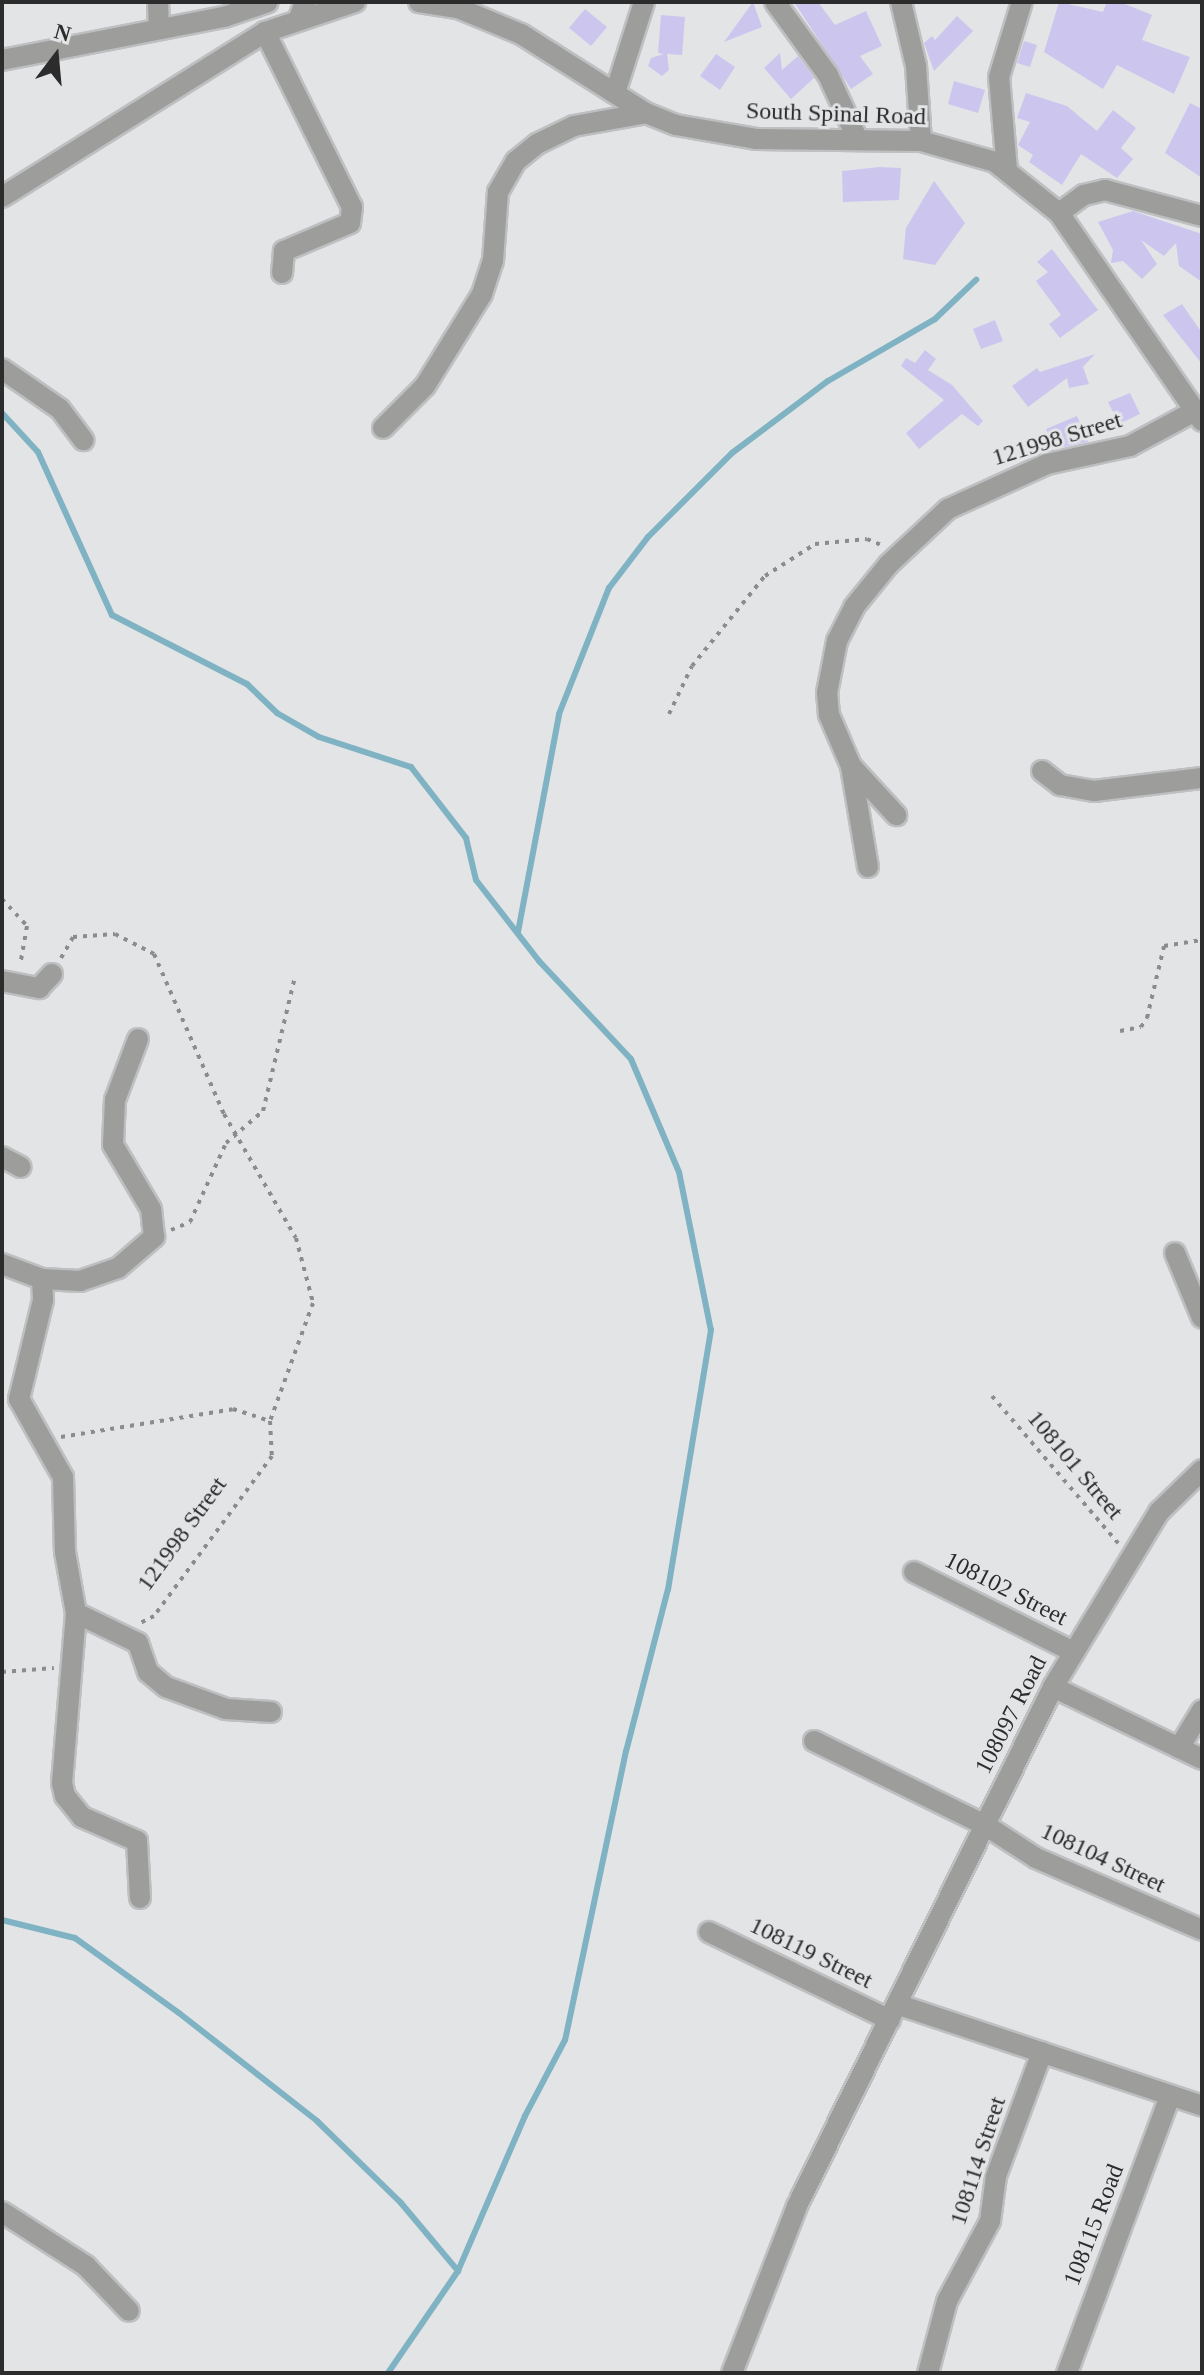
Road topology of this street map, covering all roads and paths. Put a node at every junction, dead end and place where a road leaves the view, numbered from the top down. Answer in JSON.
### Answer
{"nodes":[{"id":1,"x":158,"y":2,"type":"edge"},
{"id":2,"x":268,"y":2,"type":"edge"},
{"id":3,"x":355,"y":2,"type":"edge"},
{"id":4,"x":419,"y":2,"type":"edge"},
{"id":5,"x":644,"y":2,"type":"edge"},
{"id":6,"x":775,"y":2,"type":"edge"},
{"id":7,"x":901,"y":2,"type":"edge"},
{"id":8,"x":1022,"y":2,"type":"edge"},
{"id":9,"x":302,"y":10,"type":"edge"},
{"id":10,"x":159,"y":28,"type":"junction"},
{"id":11,"x":265,"y":32,"type":"junction"},
{"id":12,"x":2,"y":60,"type":"edge"},
{"id":13,"x":615,"y":93,"type":"junction"},
{"id":14,"x":646,"y":113,"type":"junction"},
{"id":15,"x":856,"y":136,"type":"junction"},
{"id":16,"x":921,"y":141,"type":"junction"},
{"id":17,"x":1007,"y":170,"type":"junction"},
{"id":18,"x":2,"y":197,"type":"edge"},
{"id":19,"x":1059,"y":213,"type":"junction"},
{"id":20,"x":1202,"y":216,"type":"edge"},
{"id":21,"x":282,"y":273,"type":"dead end"},
{"id":22,"x":2,"y":369,"type":"edge"},
{"id":23,"x":1198,"y":416,"type":"edge"},
{"id":24,"x":383,"y":428,"type":"dead end"},
{"id":25,"x":83,"y":440,"type":"dead end"},
{"id":26,"x":902,"y":553,"type":"junction"},
{"id":27,"x":669,"y":714,"type":"dead end"},
{"id":28,"x":851,"y":766,"type":"junction"},
{"id":29,"x":1042,"y":771,"type":"dead end"},
{"id":30,"x":1202,"y":778,"type":"edge"},
{"id":31,"x":896,"y":815,"type":"dead end"},
{"id":32,"x":868,"y":867,"type":"dead end"},
{"id":33,"x":2,"y":899,"type":"edge"},
{"id":34,"x":1202,"y":940,"type":"edge"},
{"id":35,"x":52,"y":974,"type":"joint"},
{"id":36,"x":295,"y":977,"type":"dead end"},
{"id":37,"x":9,"y":983,"type":"edge"},
{"id":38,"x":1120,"y":1031,"type":"dead end"},
{"id":39,"x":138,"y":1039,"type":"dead end"},
{"id":40,"x":236,"y":1130,"type":"junction"},
{"id":41,"x":2,"y":1157,"type":"edge"},
{"id":42,"x":21,"y":1167,"type":"dead end"},
{"id":43,"x":154,"y":1237,"type":"junction"},
{"id":44,"x":1175,"y":1253,"type":"dead end"},
{"id":45,"x":2,"y":1264,"type":"edge"},
{"id":46,"x":42,"y":1279,"type":"junction"},
{"id":47,"x":1202,"y":1318,"type":"edge"},
{"id":48,"x":992,"y":1396,"type":"dead end"},
{"id":49,"x":270,"y":1421,"type":"junction"},
{"id":50,"x":43,"y":1440,"type":"junction"},
{"id":51,"x":1202,"y":1470,"type":"edge"},
{"id":52,"x":1131,"y":1556,"type":"junction"},
{"id":53,"x":914,"y":1572,"type":"dead end"},
{"id":54,"x":76,"y":1613,"type":"junction"},
{"id":55,"x":118,"y":1635,"type":"junction"},
{"id":56,"x":1074,"y":1652,"type":"junction"},
{"id":57,"x":75,"y":1657,"type":"junction"},
{"id":58,"x":2,"y":1672,"type":"edge"},
{"id":59,"x":1053,"y":1687,"type":"junction"},
{"id":60,"x":1202,"y":1710,"type":"edge"},
{"id":61,"x":271,"y":1712,"type":"dead end"},
{"id":62,"x":814,"y":1741,"type":"dead end"},
{"id":63,"x":1179,"y":1748,"type":"junction"},
{"id":64,"x":1202,"y":1759,"type":"edge"},
{"id":65,"x":985,"y":1825,"type":"junction"},
{"id":66,"x":140,"y":1898,"type":"dead end"},
{"id":67,"x":1202,"y":1930,"type":"edge"},
{"id":68,"x":709,"y":1932,"type":"dead end"},
{"id":69,"x":894,"y":2013,"type":"junction"},
{"id":70,"x":1042,"y":2052,"type":"junction"},
{"id":71,"x":1170,"y":2096,"type":"junction"},
{"id":72,"x":1202,"y":2106,"type":"edge"},
{"id":73,"x":2,"y":2212,"type":"edge"},
{"id":74,"x":129,"y":2311,"type":"dead end"},
{"id":75,"x":732,"y":2373,"type":"edge"},
{"id":76,"x":928,"y":2373,"type":"edge"},
{"id":77,"x":1067,"y":2373,"type":"edge"}],
"edges":[{"from":1,"to":10,"type":"street"},
{"from":2,"to":10,"type":"street"},
{"from":3,"to":9,"type":"street"},
{"from":4,"to":13,"type":"street","name":"South Spinal Road"},
{"from":5,"to":13,"type":"street"},
{"from":6,"to":15,"type":"street"},
{"from":7,"to":16,"type":"street"},
{"from":8,"to":17,"type":"street"},
{"from":9,"to":11,"type":"street"},
{"from":10,"to":12,"type":"street"},
{"from":11,"to":18,"type":"street"},
{"from":11,"to":21,"type":"street"},
{"from":13,"to":14,"type":"street","name":"South Spinal Road"},
{"from":14,"to":15,"type":"street","name":"South Spinal Road"},
{"from":14,"to":24,"type":"street"},
{"from":15,"to":16,"type":"street","name":"South Spinal Road"},
{"from":16,"to":17,"type":"street","name":"South Spinal Road"},
{"from":17,"to":19,"type":"street","name":"South Spinal Road"},
{"from":19,"to":20,"type":"street"},
{"from":19,"to":23,"type":"street","name":"South Spinal Road"},
{"from":22,"to":25,"type":"street"},
{"from":23,"to":26,"type":"street","name":"121998 Street"},
{"from":26,"to":27,"type":"path"},
{"from":26,"to":28,"type":"street","name":"121998 Street"},
{"from":28,"to":31,"type":"street"},
{"from":28,"to":32,"type":"street","name":"121998 Street"},
{"from":29,"to":30,"type":"street"},
{"from":33,"to":37,"type":"path"},
{"from":34,"to":38,"type":"path"},
{"from":35,"to":37,"type":"street"},
{"from":35,"to":40,"type":"path","name":"121998 Street"},
{"from":36,"to":40,"type":"path"},
{"from":39,"to":43,"type":"street"},
{"from":40,"to":43,"type":"path"},
{"from":40,"to":49,"type":"path","name":"121998 Street"},
{"from":41,"to":42,"type":"street"},
{"from":43,"to":46,"type":"street"},
{"from":44,"to":47,"type":"street"},
{"from":45,"to":46,"type":"street"},
{"from":46,"to":50,"type":"street"},
{"from":48,"to":52,"type":"path","name":"108101 Street"},
{"from":49,"to":50,"type":"path"},
{"from":49,"to":55,"type":"path","name":"121998 Street"},
{"from":50,"to":54,"type":"street"},
{"from":51,"to":52,"type":"street","name":"108097 Road"},
{"from":52,"to":56,"type":"street","name":"108097 Road"},
{"from":53,"to":56,"type":"street","name":"108102 Street"},
{"from":54,"to":55,"type":"street"},
{"from":54,"to":57,"type":"street"},
{"from":55,"to":61,"type":"street"},
{"from":56,"to":59,"type":"street","name":"108097 Road"},
{"from":57,"to":58,"type":"path"},
{"from":57,"to":66,"type":"street"},
{"from":59,"to":63,"type":"street"},
{"from":59,"to":65,"type":"street","name":"108097 Road"},
{"from":60,"to":63,"type":"street"},
{"from":62,"to":65,"type":"street","name":"108104 Street"},
{"from":63,"to":64,"type":"street"},
{"from":65,"to":67,"type":"street","name":"108104 Street"},
{"from":65,"to":69,"type":"street","name":"108097 Road"},
{"from":68,"to":69,"type":"street","name":"108119 Street"},
{"from":69,"to":70,"type":"street"},
{"from":69,"to":75,"type":"street","name":"108097 Road"},
{"from":70,"to":71,"type":"street"},
{"from":70,"to":76,"type":"street","name":"108114 Street"},
{"from":71,"to":72,"type":"street"},
{"from":71,"to":77,"type":"street","name":"108115 Road"},
{"from":73,"to":74,"type":"street"}]}
